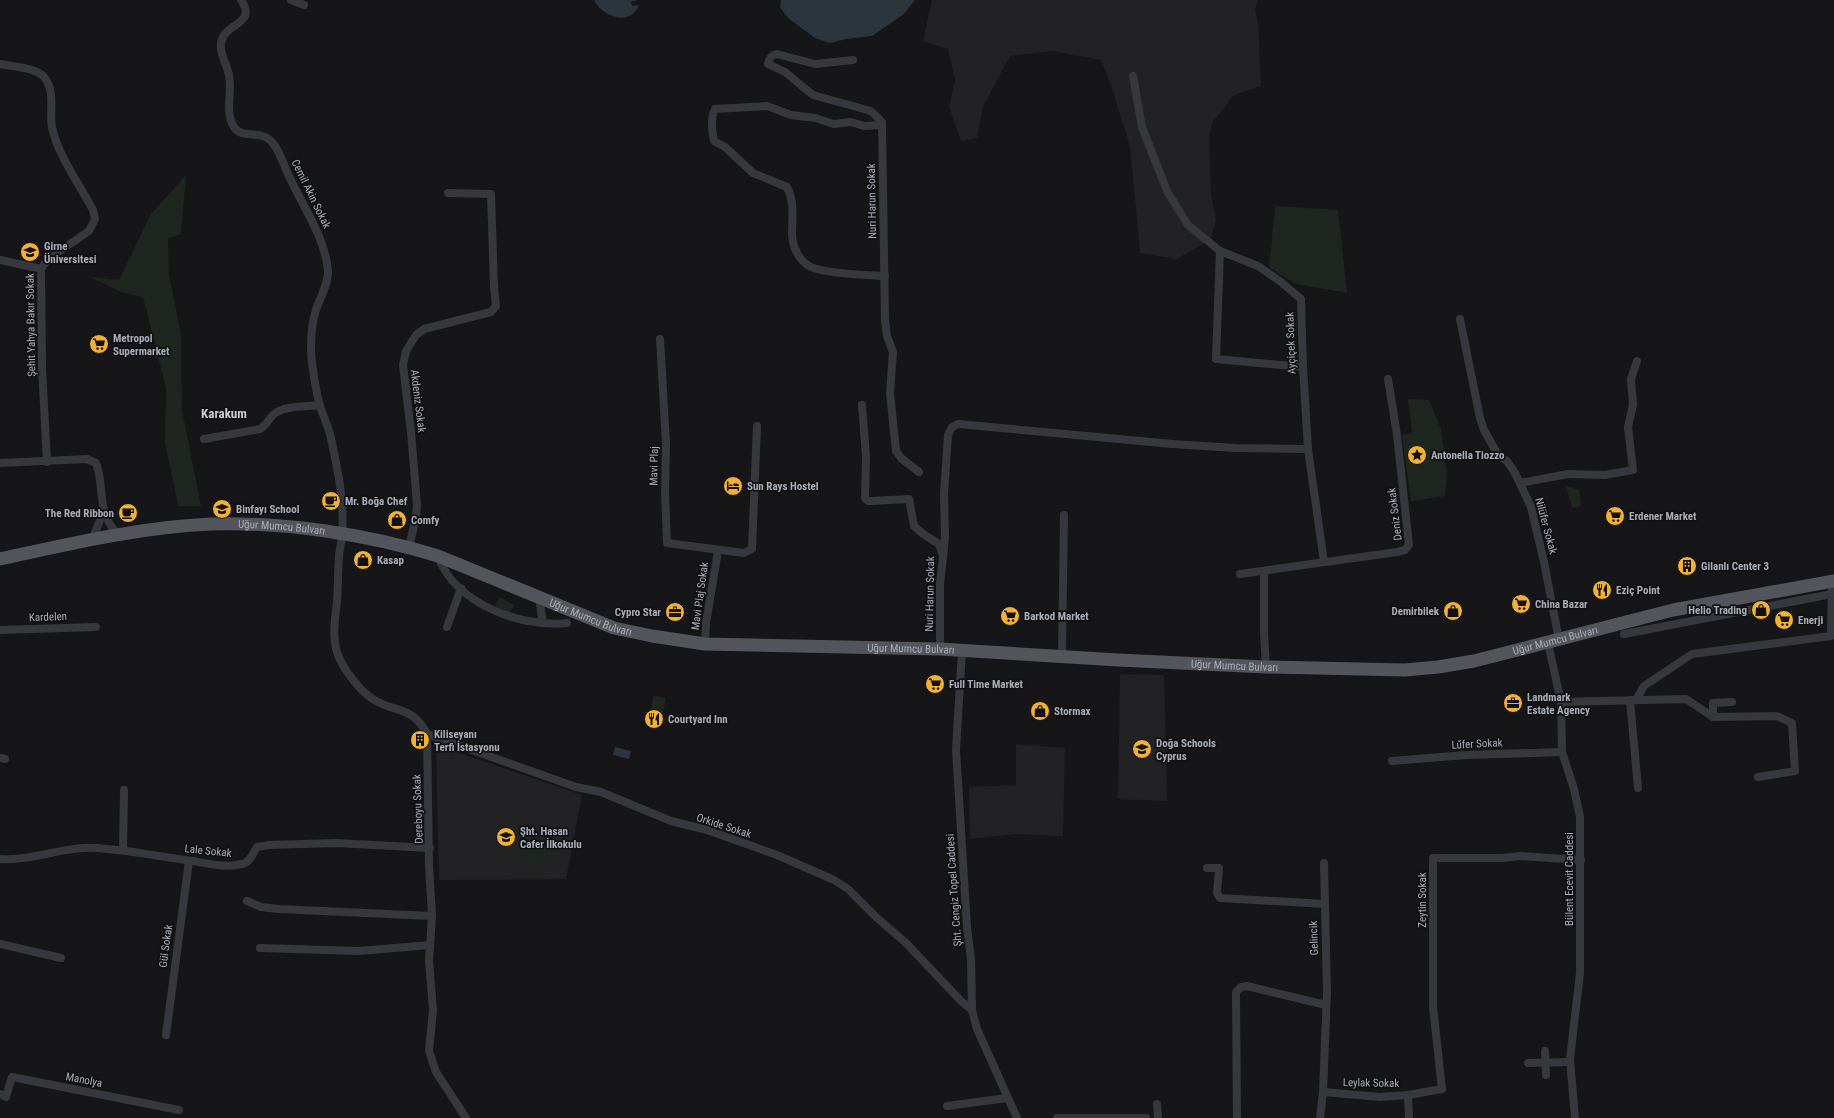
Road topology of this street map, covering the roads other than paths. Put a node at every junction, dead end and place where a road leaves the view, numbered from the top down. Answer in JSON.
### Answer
{"nodes":[{"id":1,"x":241,"y":0,"type":"edge"},
{"id":2,"x":291,"y":0,"type":"edge"},
{"id":3,"x":304,"y":5,"type":"dead end"},
{"id":4,"x":853,"y":60,"type":"dead end"},
{"id":5,"x":0,"y":64,"type":"edge"},
{"id":6,"x":1133,"y":76,"type":"dead end"},
{"id":7,"x":882,"y":125,"type":"junction"},
{"id":8,"x":448,"y":193,"type":"dead end"},
{"id":9,"x":1220,"y":251,"type":"junction"},
{"id":10,"x":0,"y":260,"type":"edge"},
{"id":11,"x":41,"y":269,"type":"junction"},
{"id":12,"x":885,"y":276,"type":"junction"},
{"id":13,"x":1460,"y":319,"type":"dead end"},
{"id":14,"x":660,"y":339,"type":"dead end"},
{"id":15,"x":1637,"y":361,"type":"dead end"},
{"id":16,"x":1303,"y":367,"type":"junction"},
{"id":17,"x":1388,"y":379,"type":"dead end"},
{"id":18,"x":320,"y":405,"type":"junction"},
{"id":19,"x":862,"y":406,"type":"dead end"},
{"id":20,"x":757,"y":426,"type":"dead end"},
{"id":21,"x":204,"y":439,"type":"dead end"},
{"id":22,"x":1308,"y":449,"type":"junction"},
{"id":23,"x":47,"y":462,"type":"junction"},
{"id":24,"x":0,"y":463,"type":"edge"},
{"id":25,"x":919,"y":472,"type":"dead end"},
{"id":26,"x":1520,"y":483,"type":"junction"},
{"id":27,"x":104,"y":510,"type":"junction"},
{"id":28,"x":1064,"y":515,"type":"dead end"},
{"id":29,"x":342,"y":534,"type":"junction"},
{"id":30,"x":118,"y":535,"type":"junction"},
{"id":31,"x":92,"y":540,"type":"junction"},
{"id":32,"x":409,"y":547,"type":"junction"},
{"id":33,"x":718,"y":550,"type":"junction"},
{"id":34,"x":438,"y":556,"type":"junction"},
{"id":35,"x":943,"y":557,"type":"junction"},
{"id":36,"x":0,"y":559,"type":"edge"},
{"id":37,"x":1324,"y":562,"type":"junction"},
{"id":38,"x":1264,"y":572,"type":"junction"},
{"id":39,"x":1240,"y":574,"type":"dead end"},
{"id":40,"x":1833,"y":581,"type":"edge"},
{"id":41,"x":461,"y":588,"type":"junction"},
{"id":42,"x":1832,"y":594,"type":"junction"},
{"id":43,"x":539,"y":598,"type":"junction"},
{"id":44,"x":567,"y":623,"type":"dead end"},
{"id":45,"x":544,"y":624,"type":"junction"},
{"id":46,"x":96,"y":627,"type":"dead end"},
{"id":47,"x":447,"y":627,"type":"dead end"},
{"id":48,"x":0,"y":630,"type":"edge"},
{"id":49,"x":1624,"y":634,"type":"dead end"},
{"id":50,"x":1553,"y":641,"type":"junction"},
{"id":51,"x":705,"y":644,"type":"junction"},
{"id":52,"x":940,"y":649,"type":"junction"},
{"id":53,"x":962,"y":651,"type":"junction"},
{"id":54,"x":1062,"y":657,"type":"junction"},
{"id":55,"x":1266,"y":667,"type":"junction"},
{"id":56,"x":1633,"y":700,"type":"junction"},
{"id":57,"x":1561,"y":702,"type":"junction"},
{"id":58,"x":1732,"y":702,"type":"dead end"},
{"id":59,"x":1713,"y":717,"type":"junction"},
{"id":60,"x":427,"y":734,"type":"junction"},
{"id":61,"x":1562,"y":752,"type":"junction"},
{"id":62,"x":1392,"y":761,"type":"dead end"},
{"id":63,"x":1758,"y":777,"type":"dead end"},
{"id":64,"x":1638,"y":788,"type":"dead end"},
{"id":65,"x":124,"y":790,"type":"dead end"},
{"id":66,"x":430,"y":848,"type":"junction"},
{"id":67,"x":123,"y":850,"type":"junction"},
{"id":68,"x":0,"y":859,"type":"edge"},
{"id":69,"x":1581,"y":860,"type":"junction"},
{"id":70,"x":189,"y":861,"type":"junction"},
{"id":71,"x":1324,"y":862,"type":"dead end"},
{"id":72,"x":1207,"y":868,"type":"dead end"},
{"id":73,"x":247,"y":901,"type":"dead end"},
{"id":74,"x":1325,"y":904,"type":"junction"},
{"id":75,"x":432,"y":916,"type":"junction"},
{"id":76,"x":0,"y":944,"type":"edge"},
{"id":77,"x":430,"y":945,"type":"junction"},
{"id":78,"x":260,"y":948,"type":"dead end"},
{"id":79,"x":61,"y":958,"type":"dead end"},
{"id":80,"x":1326,"y":1004,"type":"junction"},
{"id":81,"x":972,"y":1010,"type":"junction"},
{"id":82,"x":166,"y":1035,"type":"dead end"},
{"id":83,"x":1545,"y":1052,"type":"dead end"},
{"id":84,"x":1546,"y":1062,"type":"junction"},
{"id":85,"x":1570,"y":1062,"type":"junction"},
{"id":86,"x":1528,"y":1063,"type":"dead end"},
{"id":87,"x":1546,"y":1075,"type":"dead end"},
{"id":88,"x":1442,"y":1089,"type":"joint"},
{"id":89,"x":1323,"y":1092,"type":"junction"},
{"id":90,"x":0,"y":1094,"type":"edge"},
{"id":91,"x":1408,"y":1095,"type":"junction"},
{"id":92,"x":1008,"y":1098,"type":"junction"},
{"id":93,"x":1157,"y":1104,"type":"dead end"},
{"id":94,"x":947,"y":1106,"type":"dead end"},
{"id":95,"x":179,"y":1110,"type":"dead end"},
{"id":96,"x":466,"y":1118,"type":"edge"},
{"id":97,"x":1017,"y":1118,"type":"edge"},
{"id":98,"x":1057,"y":1118,"type":"edge"},
{"id":99,"x":1146,"y":1118,"type":"edge"},
{"id":100,"x":1158,"y":1118,"type":"edge"},
{"id":101,"x":1237,"y":1118,"type":"edge"},
{"id":102,"x":1320,"y":1118,"type":"edge"},
{"id":103,"x":1409,"y":1118,"type":"edge"},
{"id":104,"x":1575,"y":1118,"type":"edge"}],
"edges":[{"from":1,"to":18,"type":"street","name":"Cemil Akin Sokak"},
{"from":2,"to":3,"type":"street"},
{"from":4,"to":7,"type":"street"},
{"from":5,"to":11,"type":"street","name":"Şehit Yahya Bakır Sokak"},
{"from":6,"to":9,"type":"street","name":"Ayçiçek Sokak"},
{"from":7,"to":12,"type":"street","name":"Nuri Harun Sokak"},
{"from":7,"to":12,"type":"street"},
{"from":8,"to":32,"type":"street","name":"Akdeniz Sokak"},
{"from":9,"to":16,"type":"street","name":"Ayçiçek Sokak"},
{"from":9,"to":16,"type":"street"},
{"from":10,"to":11,"type":"street"},
{"from":11,"to":23,"type":"street","name":"Şehit Yahya Bakır Sokak"},
{"from":12,"to":25,"type":"street","name":"Nuri Harun Sokak"},
{"from":13,"to":26,"type":"street","name":"Nilüfer Sokak"},
{"from":14,"to":33,"type":"street","name":"Mavi Plaj"},
{"from":15,"to":26,"type":"street"},
{"from":16,"to":22,"type":"street","name":"Ayçiçek Sokak"},
{"from":17,"to":37,"type":"street","name":"Deniz Sokak"},
{"from":18,"to":21,"type":"street"},
{"from":18,"to":29,"type":"street","name":"Cemil Akin Sokak"},
{"from":19,"to":35,"type":"street","name":"Nuri Harun Sokak"},
{"from":20,"to":33,"type":"street"},
{"from":22,"to":35,"type":"street"},
{"from":22,"to":37,"type":"street","name":"Ayçiçek Sokak"},
{"from":23,"to":24,"type":"street"},
{"from":23,"to":27,"type":"street"},
{"from":26,"to":50,"type":"street","name":"Nilüfer Sokak"},
{"from":27,"to":30,"type":"street"},
{"from":27,"to":31,"type":"street"},
{"from":28,"to":54,"type":"street"},
{"from":29,"to":30,"type":"main road","name":"Uğur Mumcu Bulvarı"},
{"from":29,"to":32,"type":"main road","name":"Uğur Mumcu Bulvarı"},
{"from":29,"to":60,"type":"street"},
{"from":30,"to":31,"type":"main road","name":"Uğur Mumcu Bulvarı"},
{"from":31,"to":36,"type":"main road","name":"Uğur Mumcu Bulvarı"},
{"from":32,"to":34,"type":"main road","name":"Uğur Mumcu Bulvarı"},
{"from":33,"to":51,"type":"street","name":"Mavi Plaj Sokak"},
{"from":34,"to":41,"type":"street"},
{"from":34,"to":43,"type":"main road","name":"Uğur Mumcu Bulvarı"},
{"from":35,"to":52,"type":"street","name":"Nuri Harun Sokak"},
{"from":37,"to":38,"type":"street","name":"Deniz Sokak"},
{"from":38,"to":39,"type":"street","name":"Deniz Sokak"},
{"from":38,"to":55,"type":"street"},
{"from":40,"to":42,"type":"street"},
{"from":40,"to":50,"type":"main road","name":"Uğur Mumcu Bulvarı"},
{"from":41,"to":45,"type":"street"},
{"from":41,"to":47,"type":"street"},
{"from":42,"to":49,"type":"street"},
{"from":42,"to":56,"type":"street"},
{"from":43,"to":45,"type":"street"},
{"from":43,"to":51,"type":"main road","name":"Uğur Mumcu Bulvarı"},
{"from":44,"to":45,"type":"street"},
{"from":46,"to":48,"type":"street","name":"Kardelen"},
{"from":50,"to":55,"type":"main road","name":"Uğur Mumcu Bulvarı"},
{"from":50,"to":57,"type":"street","name":"Bülent Ecevit Caddesi"},
{"from":51,"to":52,"type":"main road","name":"Uğur Mumcu Bulvarı"},
{"from":52,"to":53,"type":"main road","name":"Uğur Mumcu Bulvarı"},
{"from":53,"to":54,"type":"main road","name":"Uğur Mumcu Bulvarı"},
{"from":53,"to":81,"type":"street","name":"Şht. Cengiz Topel Caddesi"},
{"from":54,"to":55,"type":"main road","name":"Uğur Mumcu Bulvarı"},
{"from":56,"to":57,"type":"street"},
{"from":56,"to":59,"type":"street"},
{"from":56,"to":64,"type":"street"},
{"from":57,"to":61,"type":"street","name":"Bülent Ecevit Caddesi"},
{"from":58,"to":59,"type":"street"},
{"from":59,"to":63,"type":"street"},
{"from":60,"to":66,"type":"street","name":"Dereboyu Sokak"},
{"from":60,"to":81,"type":"street","name":"Orkide Sokak"},
{"from":61,"to":62,"type":"street","name":"Lűfer Sokak"},
{"from":61,"to":69,"type":"street","name":"Bülent Ecevit Caddesi"},
{"from":65,"to":67,"type":"street"},
{"from":66,"to":70,"type":"street","name":"Lale Sokak"},
{"from":66,"to":75,"type":"street","name":"Dereboyu Sokak"},
{"from":67,"to":68,"type":"street","name":"Lale Sokak"},
{"from":67,"to":70,"type":"street","name":"Lale Sokak"},
{"from":69,"to":85,"type":"street","name":"Bülent Ecevit Caddesi"},
{"from":69,"to":88,"type":"street","name":"Zeytin Sokak"},
{"from":70,"to":82,"type":"street","name":"Gül Sokak"},
{"from":71,"to":74,"type":"street","name":"Gelincik"},
{"from":72,"to":74,"type":"street"},
{"from":73,"to":75,"type":"street"},
{"from":74,"to":80,"type":"street","name":"Gelincik"},
{"from":75,"to":77,"type":"street","name":"Dereboyu Sokak"},
{"from":76,"to":79,"type":"street"},
{"from":77,"to":78,"type":"street"},
{"from":77,"to":96,"type":"street","name":"Dereboyu Sokak"},
{"from":80,"to":89,"type":"street","name":"Gelincik"},
{"from":80,"to":101,"type":"street"},
{"from":81,"to":92,"type":"street","name":"Şht. Cengiz Topel Caddesi"},
{"from":83,"to":84,"type":"street"},
{"from":84,"to":85,"type":"street"},
{"from":84,"to":86,"type":"street"},
{"from":84,"to":87,"type":"street"},
{"from":85,"to":104,"type":"street","name":"Bülent Ecevit Caddesi"},
{"from":88,"to":91,"type":"street","name":"Leylak Sokak"},
{"from":89,"to":91,"type":"street","name":"Leylak Sokak"},
{"from":89,"to":102,"type":"street","name":"Gelincik"},
{"from":90,"to":95,"type":"street","name":"Manolya"},
{"from":91,"to":103,"type":"street"},
{"from":92,"to":94,"type":"street"},
{"from":92,"to":97,"type":"street","name":"Şht. Cengiz Topel Caddesi"},
{"from":93,"to":100,"type":"street"},
{"from":98,"to":99,"type":"street"}]}
